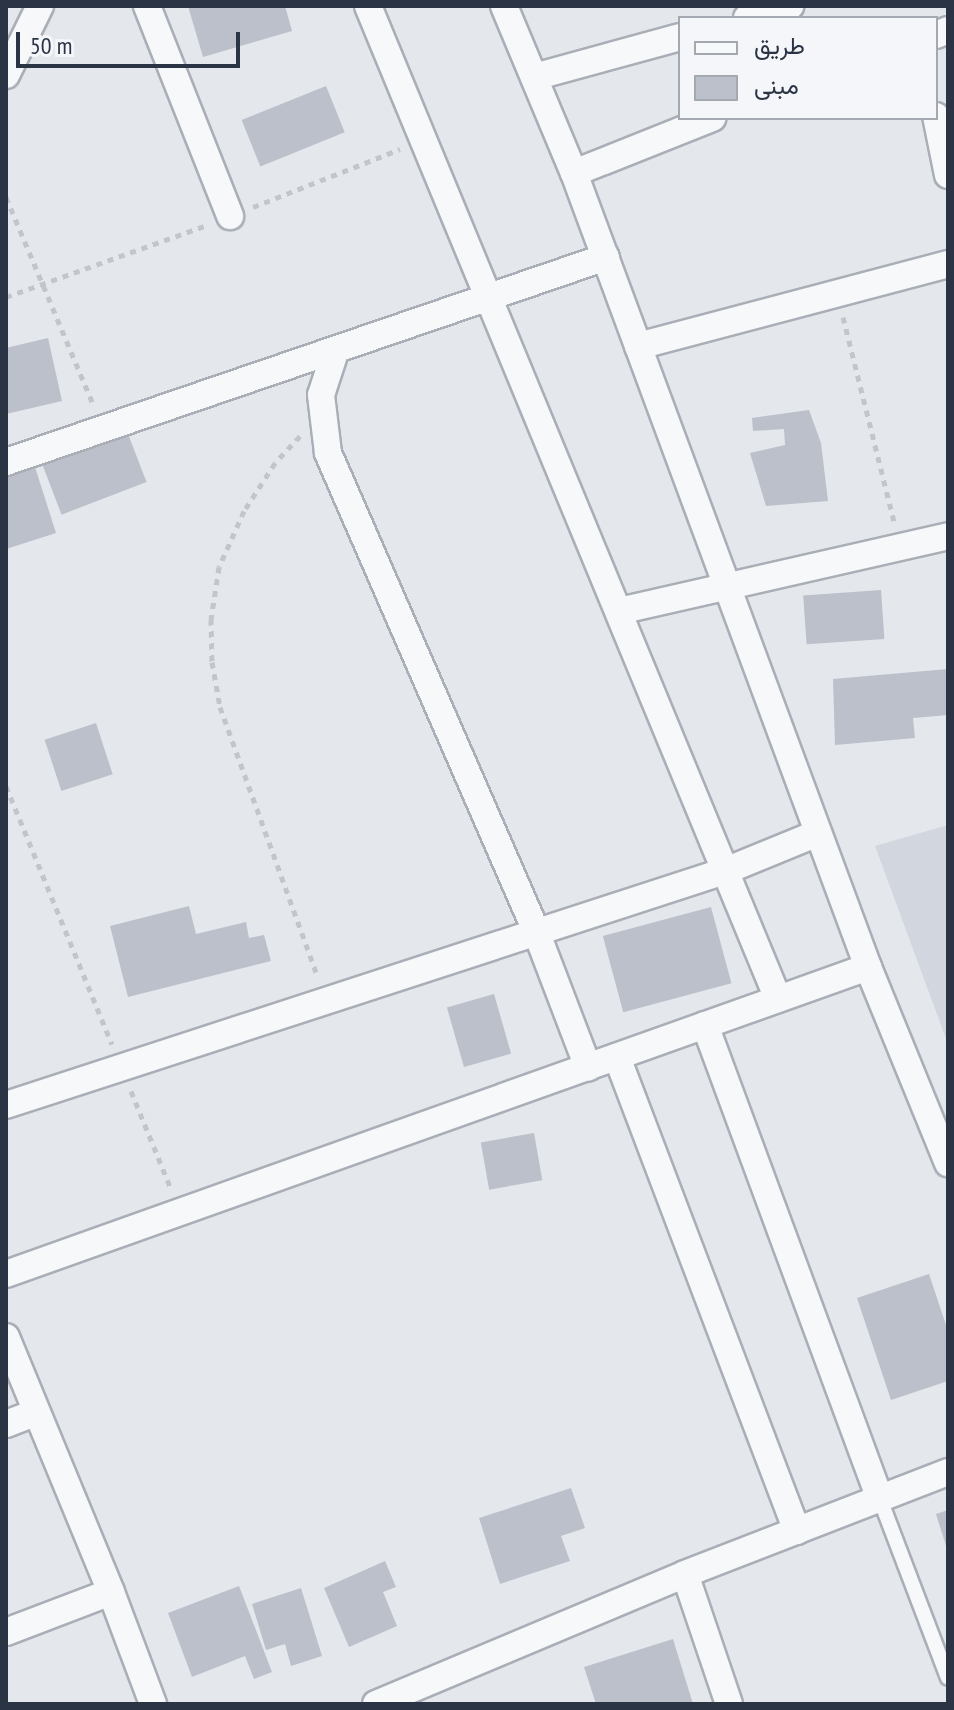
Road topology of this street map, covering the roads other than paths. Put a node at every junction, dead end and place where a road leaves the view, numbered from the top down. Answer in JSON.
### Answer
{"nodes":[{"id":1,"x":40,"y":6,"type":"edge"},
{"id":2,"x":147,"y":6,"type":"edge"},
{"id":3,"x":368,"y":6,"type":"edge"},
{"id":4,"x":504,"y":6,"type":"edge"},
{"id":5,"x":792,"y":6,"type":"edge"},
{"id":6,"x":754,"y":16,"type":"edge"},
{"id":7,"x":678,"y":38,"type":"edge"},
{"id":8,"x":6,"y":75,"type":"edge"},
{"id":9,"x":534,"y":77,"type":"junction"},
{"id":10,"x":707,"y":120,"type":"edge"},
{"id":11,"x":937,"y":120,"type":"edge"},
{"id":12,"x":574,"y":173,"type":"junction"},
{"id":13,"x":948,"y":175,"type":"edge"},
{"id":14,"x":230,"y":216,"type":"dead end"},
{"id":15,"x":606,"y":257,"type":"junction"},
{"id":16,"x":948,"y":264,"type":"edge"},
{"id":17,"x":489,"y":297,"type":"junction"},
{"id":18,"x":638,"y":346,"type":"junction"},
{"id":19,"x":335,"y":352,"type":"junction"},
{"id":20,"x":6,"y":462,"type":"edge"},
{"id":21,"x":948,"y":536,"type":"edge"},
{"id":22,"x":727,"y":587,"type":"junction"},
{"id":23,"x":619,"y":611,"type":"junction"},
{"id":24,"x":818,"y":833,"type":"junction"},
{"id":25,"x":725,"y":871,"type":"junction"},
{"id":26,"x":536,"y":931,"type":"junction"},
{"id":27,"x":868,"y":967,"type":"junction"},
{"id":28,"x":778,"y":999,"type":"junction"},
{"id":29,"x":705,"y":1025,"type":"junction"},
{"id":30,"x":617,"y":1057,"type":"junction"},
{"id":31,"x":588,"y":1067,"type":"junction"},
{"id":32,"x":6,"y":1105,"type":"edge"},
{"id":33,"x":948,"y":1163,"type":"edge"},
{"id":34,"x":6,"y":1274,"type":"edge"},
{"id":35,"x":6,"y":1337,"type":"edge"},
{"id":36,"x":35,"y":1413,"type":"junction"},
{"id":37,"x":6,"y":1424,"type":"edge"},
{"id":38,"x":948,"y":1472,"type":"edge"},
{"id":39,"x":880,"y":1499,"type":"junction"},
{"id":40,"x":797,"y":1531,"type":"junction"},
{"id":41,"x":685,"y":1574,"type":"junction"},
{"id":42,"x":111,"y":1592,"type":"junction"},
{"id":43,"x":6,"y":1632,"type":"edge"},
{"id":44,"x":948,"y":1678,"type":"edge"},
{"id":45,"x":425,"y":1694,"type":"edge"},
{"id":46,"x":153,"y":1704,"type":"edge"},
{"id":47,"x":376,"y":1704,"type":"edge"},
{"id":48,"x":729,"y":1704,"type":"edge"}],
"edges":[{"from":1,"to":8,"type":"street"},
{"from":2,"to":14,"type":"street"},
{"from":3,"to":17,"type":"street"},
{"from":4,"to":9,"type":"street"},
{"from":5,"to":6,"type":"street"},
{"from":7,"to":9,"type":"street"},
{"from":9,"to":12,"type":"street"},
{"from":10,"to":12,"type":"street"},
{"from":11,"to":13,"type":"street"},
{"from":12,"to":15,"type":"street"},
{"from":15,"to":17,"type":"street"},
{"from":15,"to":18,"type":"street"},
{"from":16,"to":18,"type":"street"},
{"from":17,"to":19,"type":"street"},
{"from":17,"to":23,"type":"street"},
{"from":18,"to":22,"type":"street"},
{"from":19,"to":20,"type":"street"},
{"from":19,"to":26,"type":"street"},
{"from":21,"to":22,"type":"street"},
{"from":22,"to":23,"type":"street"},
{"from":22,"to":24,"type":"street"},
{"from":23,"to":25,"type":"street"},
{"from":24,"to":25,"type":"street"},
{"from":24,"to":27,"type":"street"},
{"from":25,"to":26,"type":"street"},
{"from":25,"to":28,"type":"street"},
{"from":26,"to":31,"type":"street"},
{"from":26,"to":32,"type":"street"},
{"from":27,"to":28,"type":"street"},
{"from":27,"to":33,"type":"street"},
{"from":28,"to":29,"type":"street"},
{"from":29,"to":30,"type":"street"},
{"from":29,"to":39,"type":"street"},
{"from":30,"to":31,"type":"street"},
{"from":30,"to":40,"type":"street"},
{"from":31,"to":34,"type":"street"},
{"from":35,"to":36,"type":"street"},
{"from":36,"to":37,"type":"street"},
{"from":36,"to":42,"type":"street"},
{"from":38,"to":39,"type":"street"},
{"from":39,"to":40,"type":"street"},
{"from":39,"to":44,"type":"lane"},
{"from":40,"to":41,"type":"street"},
{"from":41,"to":45,"type":"street"},
{"from":41,"to":48,"type":"street"},
{"from":42,"to":43,"type":"street"},
{"from":42,"to":46,"type":"street"},
{"from":45,"to":47,"type":"street"}]}
